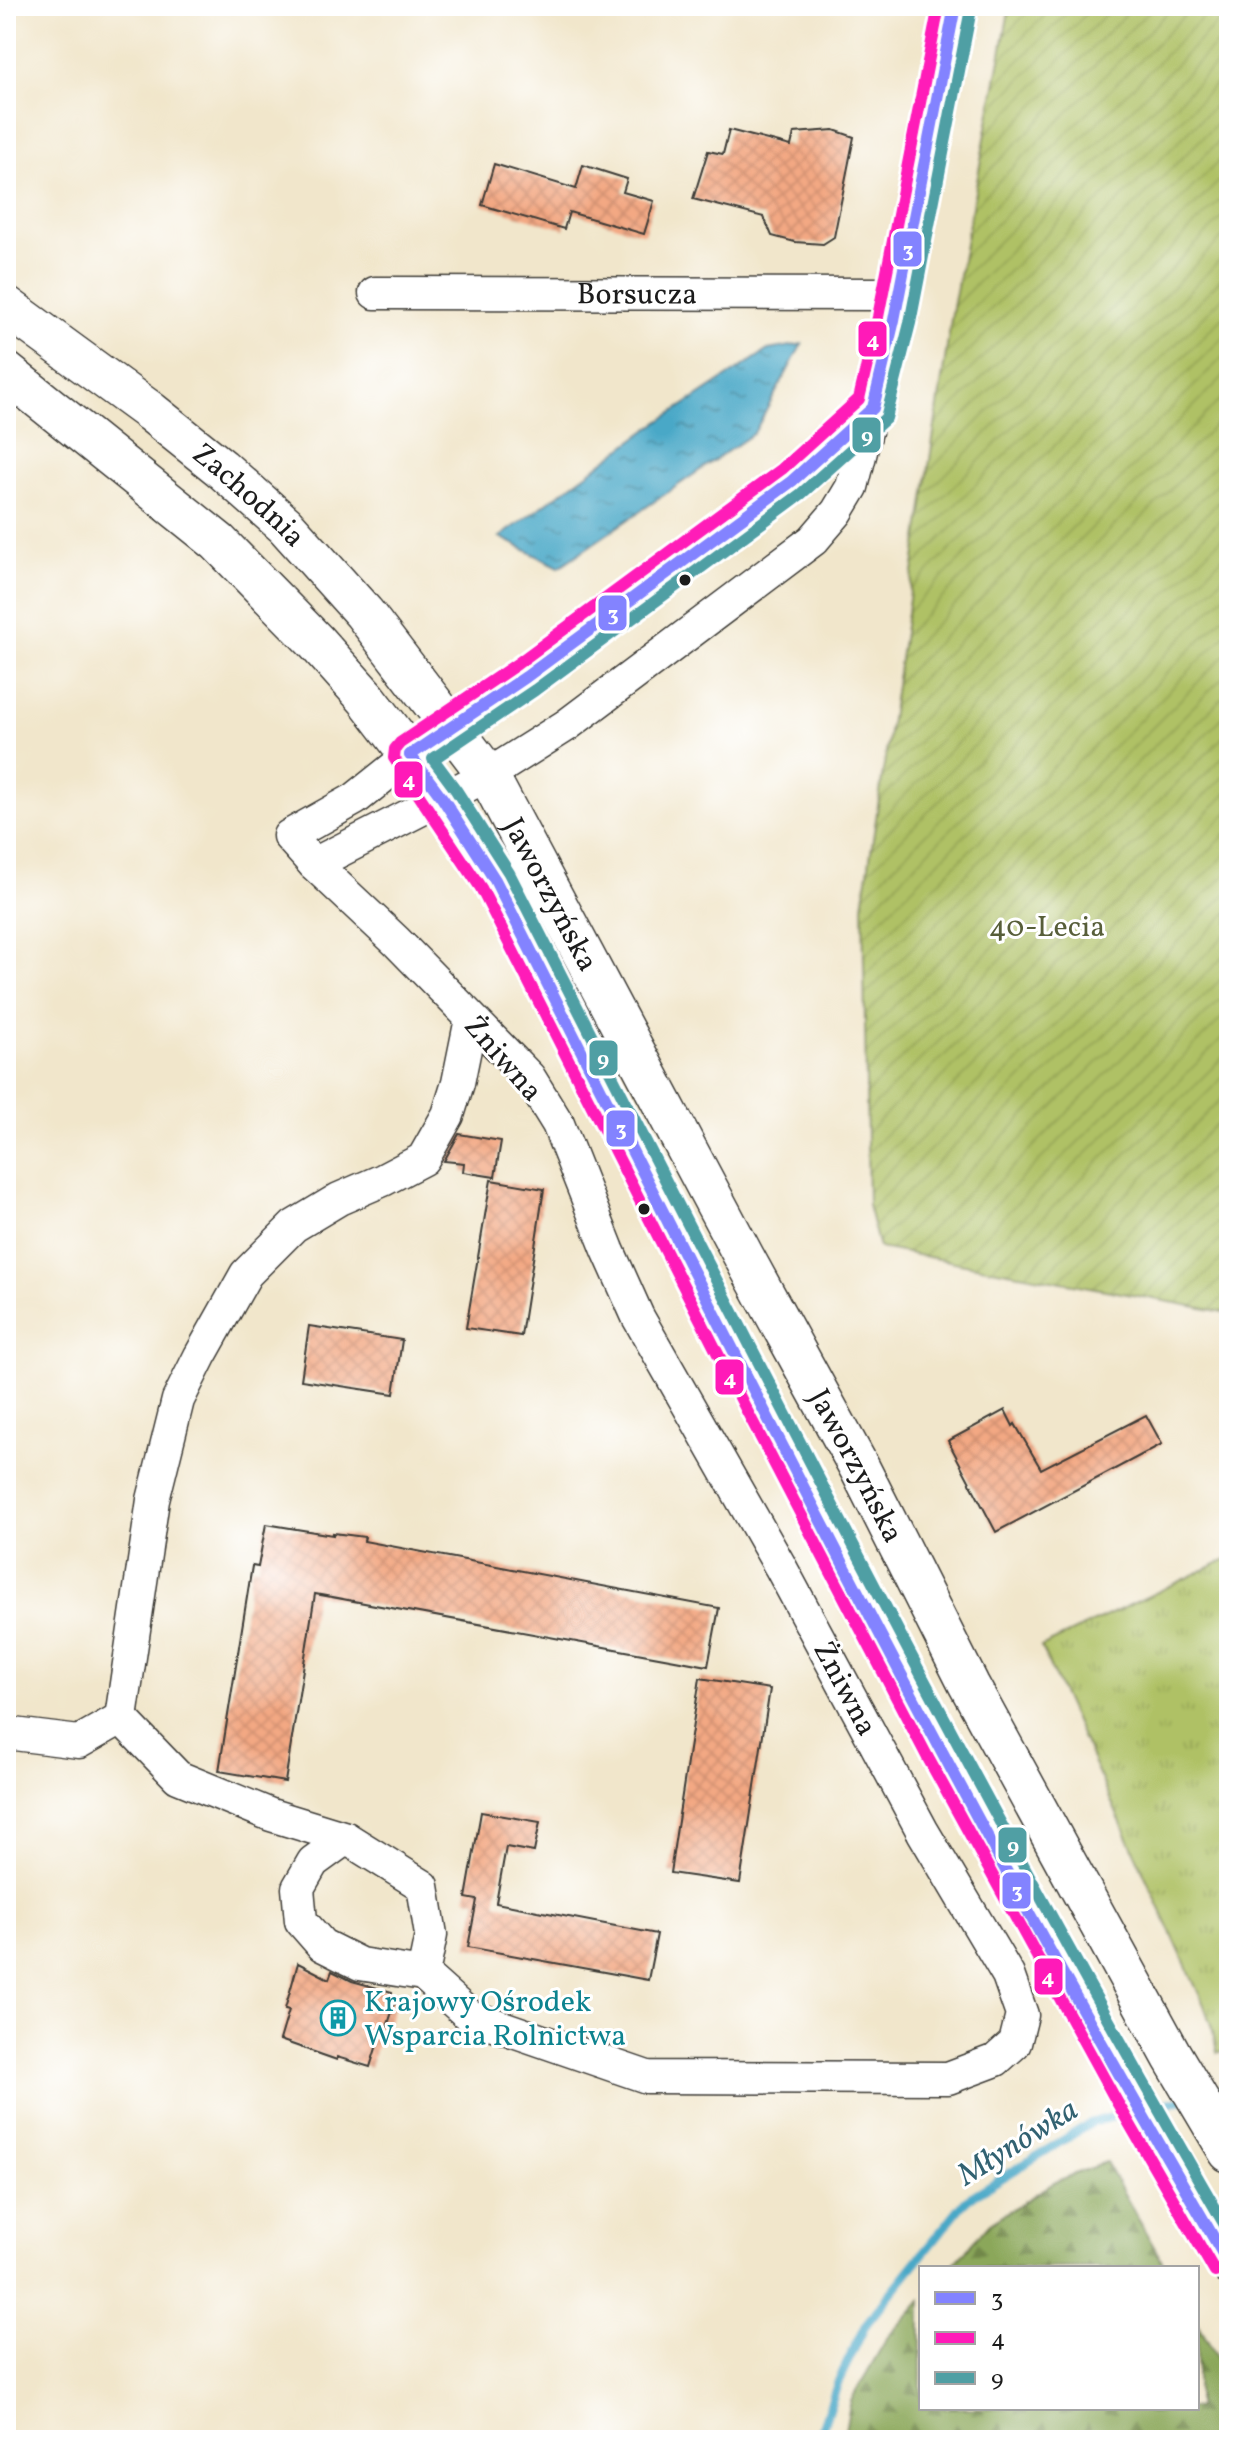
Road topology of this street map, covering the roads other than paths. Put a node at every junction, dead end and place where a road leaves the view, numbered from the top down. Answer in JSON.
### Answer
{"nodes":[{"id":1,"x":955,"y":6,"type":"edge"},
{"id":2,"x":375,"y":293,"type":"dead end"},
{"id":3,"x":899,"y":294,"type":"junction"},
{"id":4,"x":6,"y":306,"type":"edge"},
{"id":5,"x":6,"y":372,"type":"edge"},
{"id":6,"x":873,"y":408,"type":"junction"},
{"id":7,"x":451,"y":728,"type":"junction"},
{"id":8,"x":410,"y":755,"type":"junction"},
{"id":9,"x":488,"y":775,"type":"junction"},
{"id":10,"x":443,"y":799,"type":"junction"},
{"id":11,"x":314,"y":864,"type":"junction"},
{"id":12,"x":471,"y":1019,"type":"junction"},
{"id":13,"x":121,"y":1718,"type":"junction"},
{"id":14,"x":6,"y":1733,"type":"edge"},
{"id":15,"x":346,"y":1838,"type":"junction"},
{"id":16,"x":423,"y":1974,"type":"junction"},
{"id":17,"x":1220,"y":2137,"type":"edge"},
{"id":18,"x":1229,"y":2264,"type":"edge"}],
"edges":[{"from":1,"to":3,"type":"street"},
{"from":2,"to":3,"type":"street","name":"Borsucza"},
{"from":3,"to":6,"type":"street"},
{"from":4,"to":7,"type":"main road","name":"Zachodnia"},
{"from":5,"to":8,"type":"main road","name":"Zachodnia"},
{"from":6,"to":7,"type":"street"},
{"from":6,"to":9,"type":"street"},
{"from":7,"to":8,"type":"street"},
{"from":7,"to":9,"type":"main road","name":"Jaworzyńska"},
{"from":8,"to":10,"type":"main road","name":"Jaworzyńska"},
{"from":8,"to":11,"type":"street","name":"Żniwna"},
{"from":9,"to":10,"type":"street"},
{"from":9,"to":17,"type":"main road","name":"Jaworzyńska"},
{"from":10,"to":11,"type":"street"},
{"from":10,"to":18,"type":"main road","name":"Jaworzyńska"},
{"from":11,"to":12,"type":"street","name":"Żniwna"},
{"from":12,"to":13,"type":"street"},
{"from":12,"to":16,"type":"street","name":"Żniwna"},
{"from":13,"to":14,"type":"street"},
{"from":13,"to":15,"type":"street"},
{"from":15,"to":16,"type":"street"},
{"from":15,"to":16,"type":"street"}]}
